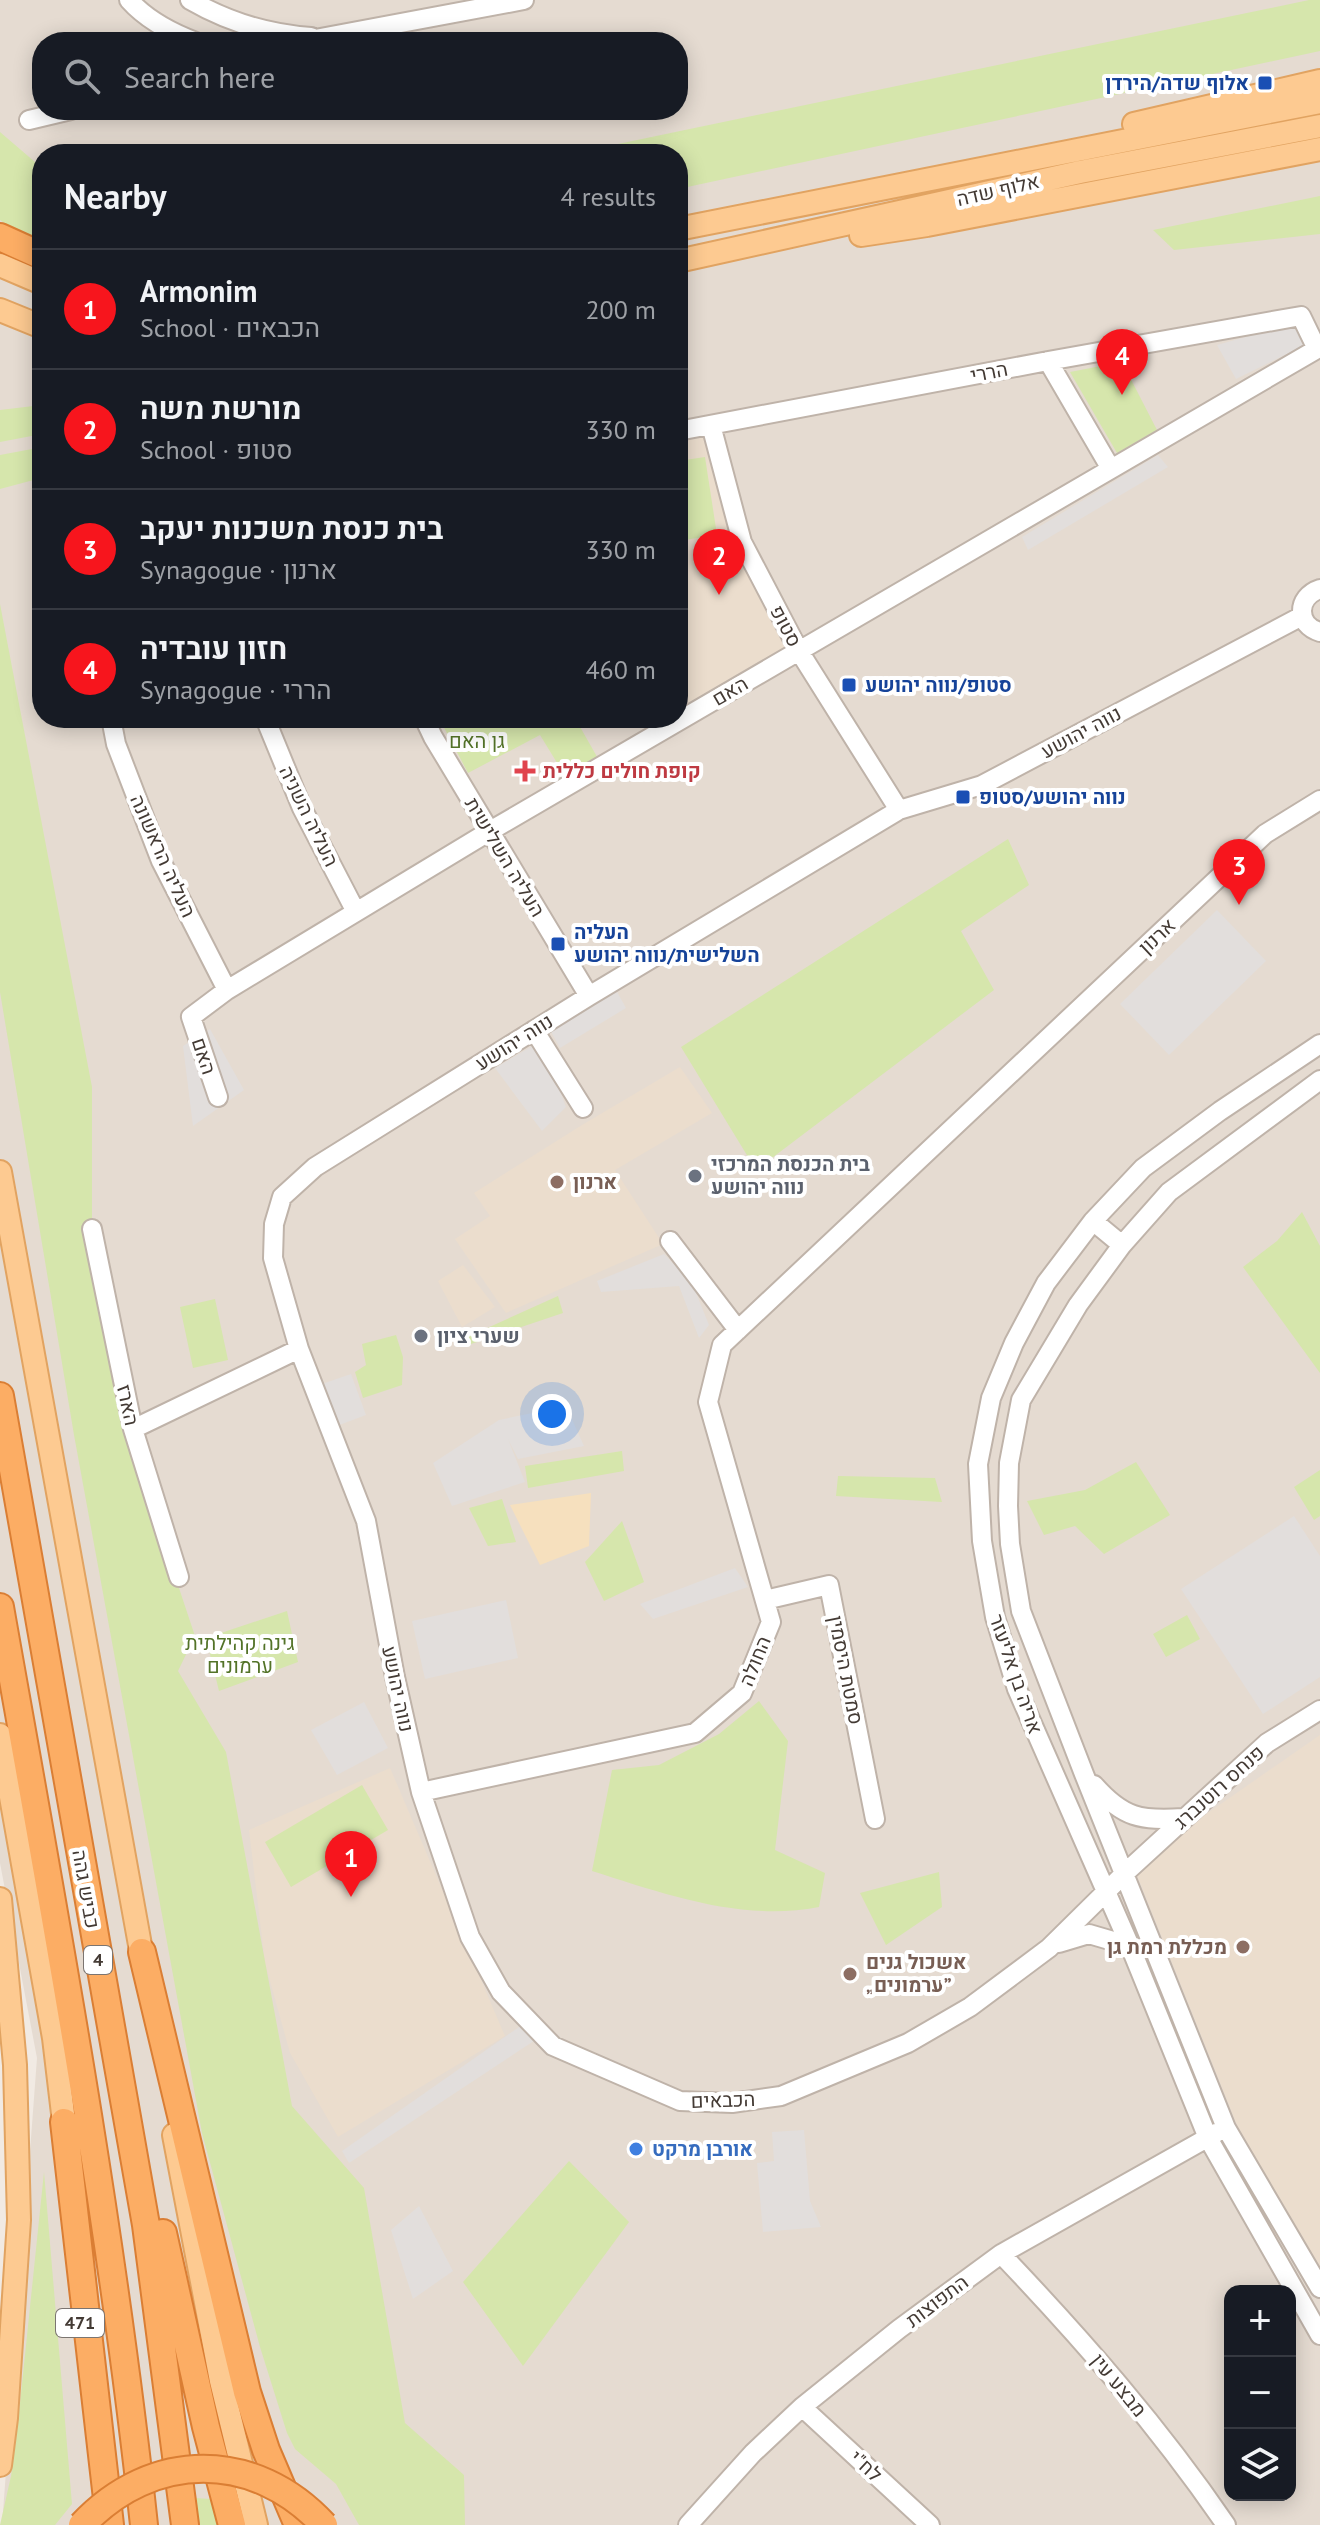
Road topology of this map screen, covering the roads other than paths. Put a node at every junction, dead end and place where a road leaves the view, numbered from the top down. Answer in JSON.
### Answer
{"nodes":[{"id":1,"x":129,"y":0,"type":"edge"},
{"id":2,"x":190,"y":0,"type":"edge"},
{"id":3,"x":524,"y":0,"type":"edge"},
{"id":4,"x":174,"y":32,"type":"edge"},
{"id":5,"x":270,"y":32,"type":"edge"},
{"id":6,"x":351,"y":32,"type":"edge"},
{"id":7,"x":1320,"y":81,"type":"edge"},
{"id":8,"x":1320,"y":102,"type":"edge"},
{"id":9,"x":32,"y":119,"type":"edge"},
{"id":10,"x":29,"y":120,"type":"dead end"},
{"id":11,"x":1320,"y":126,"type":"edge"},
{"id":12,"x":1320,"y":149,"type":"edge"},
{"id":13,"x":688,"y":226,"type":"edge"},
{"id":14,"x":688,"y":227,"type":"edge"},
{"id":15,"x":0,"y":237,"type":"edge"},
{"id":16,"x":32,"y":251,"type":"edge"},
{"id":17,"x":688,"y":260,"type":"edge"},
{"id":18,"x":688,"y":261,"type":"edge"},
{"id":19,"x":0,"y":265,"type":"edge"},
{"id":20,"x":32,"y":279,"type":"edge"},
{"id":21,"x":0,"y":310,"type":"edge"},
{"id":22,"x":1301,"y":316,"type":"joint"},
{"id":23,"x":32,"y":323,"type":"edge"},
{"id":24,"x":1048,"y":361,"type":"junction"},
{"id":25,"x":711,"y":425,"type":"junction"},
{"id":26,"x":688,"y":429,"type":"edge"},
{"id":27,"x":1111,"y":469,"type":"junction"},
{"id":28,"x":1320,"y":589,"type":"edge"},
{"id":29,"x":1302,"y":616,"type":"junction"},
{"id":30,"x":1320,"y":632,"type":"edge"},
{"id":31,"x":799,"y":651,"type":"junction"},
{"id":32,"x":688,"y":716,"type":"edge"},
{"id":33,"x":113,"y":728,"type":"edge"},
{"id":34,"x":269,"y":728,"type":"edge"},
{"id":35,"x":429,"y":728,"type":"edge"},
{"id":36,"x":667,"y":728,"type":"edge"},
{"id":37,"x":1320,"y":800,"type":"edge"},
{"id":38,"x":899,"y":810,"type":"junction"},
{"id":39,"x":490,"y":831,"type":"junction"},
{"id":40,"x":356,"y":912,"type":"junction"},
{"id":41,"x":227,"y":990,"type":"junction"},
{"id":42,"x":589,"y":996,"type":"junction"},
{"id":43,"x":534,"y":1030,"type":"junction"},
{"id":44,"x":1320,"y":1044,"type":"edge"},
{"id":45,"x":1302,"y":1055,"type":"junction"},
{"id":46,"x":1320,"y":1081,"type":"edge"},
{"id":47,"x":218,"y":1097,"type":"dead end"},
{"id":48,"x":583,"y":1108,"type":"dead end"},
{"id":49,"x":0,"y":1172,"type":"edge"},
{"id":50,"x":1093,"y":1221,"type":"junction"},
{"id":51,"x":92,"y":1229,"type":"dead end"},
{"id":52,"x":670,"y":1241,"type":"dead end"},
{"id":53,"x":1122,"y":1245,"type":"junction"},
{"id":54,"x":738,"y":1330,"type":"junction"},
{"id":55,"x":722,"y":1345,"type":"joint"},
{"id":56,"x":299,"y":1349,"type":"junction"},
{"id":57,"x":0,"y":1396,"type":"edge"},
{"id":58,"x":133,"y":1429,"type":"junction"},
{"id":59,"x":179,"y":1577,"type":"dead end"},
{"id":60,"x":765,"y":1600,"type":"junction"},
{"id":61,"x":0,"y":1607,"type":"edge"},
{"id":62,"x":1320,"y":1710,"type":"edge"},
{"id":63,"x":0,"y":1735,"type":"edge"},
{"id":64,"x":1084,"y":1774,"type":"junction"},
{"id":65,"x":421,"y":1792,"type":"junction"},
{"id":66,"x":1183,"y":1818,"type":"junction"},
{"id":67,"x":875,"y":1819,"type":"dead end"},
{"id":68,"x":1125,"y":1873,"type":"junction"},
{"id":69,"x":1106,"y":1894,"type":"junction"},
{"id":70,"x":0,"y":1899,"type":"edge"},
{"id":71,"x":93,"y":1930,"type":"junction"},
{"id":72,"x":1130,"y":1946,"type":"junction"},
{"id":73,"x":1049,"y":1948,"type":"junction"},
{"id":74,"x":142,"y":1952,"type":"junction"},
{"id":75,"x":64,"y":2122,"type":"junction"},
{"id":76,"x":1226,"y":2128,"type":"junction"},
{"id":77,"x":1208,"y":2138,"type":"junction"},
{"id":78,"x":1001,"y":2254,"type":"junction"},
{"id":79,"x":1320,"y":2288,"type":"edge"},
{"id":80,"x":1320,"y":2335,"type":"edge"},
{"id":81,"x":802,"y":2407,"type":"junction"},
{"id":82,"x":0,"y":2465,"type":"edge"},
{"id":83,"x":82,"y":2525,"type":"edge"},
{"id":84,"x":95,"y":2525,"type":"edge"},
{"id":85,"x":110,"y":2525,"type":"edge"},
{"id":86,"x":144,"y":2525,"type":"edge"},
{"id":87,"x":185,"y":2525,"type":"edge"},
{"id":88,"x":232,"y":2525,"type":"edge"},
{"id":89,"x":256,"y":2525,"type":"edge"},
{"id":90,"x":298,"y":2525,"type":"edge"},
{"id":91,"x":324,"y":2525,"type":"edge"},
{"id":92,"x":688,"y":2525,"type":"edge"},
{"id":93,"x":930,"y":2525,"type":"edge"},
{"id":94,"x":1226,"y":2525,"type":"edge"}],
"edges":[{"from":1,"to":4,"type":"street"},
{"from":2,"to":5,"type":"street"},
{"from":3,"to":6,"type":"street"},
{"from":7,"to":13,"type":"main road"},
{"from":8,"to":14,"type":"main road","name":"אלוף שדה"},
{"from":9,"to":10,"type":"street"},
{"from":11,"to":17,"type":"main road","name":"אלוף שדה"},
{"from":12,"to":18,"type":"main road"},
{"from":15,"to":16,"type":"highway"},
{"from":19,"to":20,"type":"main road"},
{"from":21,"to":23,"type":"main road"},
{"from":22,"to":24,"type":"street","name":"הררי"},
{"from":22,"to":27,"type":"street","name":"האם"},
{"from":24,"to":25,"type":"street","name":"הררי"},
{"from":24,"to":27,"type":"street"},
{"from":25,"to":26,"type":"street","name":"הררי"},
{"from":25,"to":31,"type":"street","name":"סטופ"},
{"from":27,"to":31,"type":"street","name":"האם"},
{"from":28,"to":29,"type":"street"},
{"from":29,"to":30,"type":"street"},
{"from":29,"to":38,"type":"street","name":"נווה יהושע"},
{"from":31,"to":32,"type":"street","name":"האם"},
{"from":31,"to":38,"type":"street","name":"סטופ"},
{"from":33,"to":41,"type":"street","name":"העליה הראשונה"},
{"from":34,"to":40,"type":"street","name":"העליה השניה"},
{"from":35,"to":39,"type":"street","name":"העליה השלישית"},
{"from":36,"to":39,"type":"street","name":"האם"},
{"from":37,"to":54,"type":"street","name":"ארנון"},
{"from":38,"to":42,"type":"street","name":"נווה יהושע"},
{"from":39,"to":40,"type":"street","name":"האם"},
{"from":39,"to":42,"type":"street","name":"העליה השלישית"},
{"from":40,"to":41,"type":"street","name":"האם"},
{"from":41,"to":47,"type":"street","name":"האם"},
{"from":42,"to":43,"type":"street","name":"נווה יהושע"},
{"from":43,"to":48,"type":"street"},
{"from":43,"to":56,"type":"street","name":"נווה יהושע"},
{"from":44,"to":45,"type":"street","name":"אריה בן אליעזר"},
{"from":45,"to":46,"type":"street"},
{"from":45,"to":50,"type":"street","name":"אריה בן אליעזר"},
{"from":46,"to":53,"type":"street","name":"אריה בן אליעזר"},
{"from":49,"to":74,"type":"main road"},
{"from":50,"to":53,"type":"street"},
{"from":50,"to":69,"type":"street","name":"אריה בן אליעזר"},
{"from":51,"to":58,"type":"street","name":"הארז"},
{"from":52,"to":54,"type":"street"},
{"from":53,"to":64,"type":"street","name":"אריה בן אליעזר"},
{"from":54,"to":55,"type":"street","name":"ארנון"},
{"from":55,"to":60,"type":"street","name":"החולה"},
{"from":56,"to":58,"type":"street"},
{"from":56,"to":65,"type":"street","name":"נווה יהושע"},
{"from":57,"to":71,"type":"highway","name":"כביש גהה","number":"4"},
{"from":58,"to":59,"type":"street","name":"הארז"},
{"from":60,"to":65,"type":"street","name":"החולה"},
{"from":60,"to":67,"type":"street","name":"סמטת היסמין"},
{"from":61,"to":86,"type":"highway","name":"כביש גהה","number":"4"},
{"from":62,"to":66,"type":"street","name":"פנחס רוטנברג"},
{"from":63,"to":75,"type":"main road"},
{"from":64,"to":66,"type":"street"},
{"from":64,"to":68,"type":"street","name":"אריה בן אליעזר"},
{"from":65,"to":73,"type":"street","name":"הכבאים"},
{"from":66,"to":68,"type":"street","name":"פנחס רוטנברג"},
{"from":68,"to":69,"type":"street","name":"הכבאים"},
{"from":68,"to":76,"type":"street","name":"אריה בן אליעזר"},
{"from":69,"to":72,"type":"street","name":"אריה בן אליעזר"},
{"from":69,"to":73,"type":"street","name":"הכבאים"},
{"from":70,"to":82,"type":"main road"},
{"from":71,"to":87,"type":"highway","name":"כביש גהה","number":"4"},
{"from":71,"to":88,"type":"highway"},
{"from":72,"to":73,"type":"street"},
{"from":72,"to":77,"type":"street","name":"אריה בן אליעזר"},
{"from":74,"to":89,"type":"main road"},
{"from":74,"to":90,"type":"highway"},
{"from":75,"to":84,"type":"highway","number":"471"},
{"from":75,"to":85,"type":"highway"},
{"from":76,"to":77,"type":"street","name":"התפוצות"},
{"from":76,"to":79,"type":"street","name":"אריה בן אליעזר"},
{"from":77,"to":78,"type":"street","name":"התפוצות"},
{"from":77,"to":80,"type":"street","name":"אריה בן אליעזר"},
{"from":78,"to":81,"type":"street","name":"התפוצות"},
{"from":78,"to":94,"type":"street","name":"מבצע עין"},
{"from":81,"to":92,"type":"street","name":"התפוצות"},
{"from":81,"to":93,"type":"street","name":"לח\"י"},
{"from":83,"to":91,"type":"highway","bridge":true}]}
